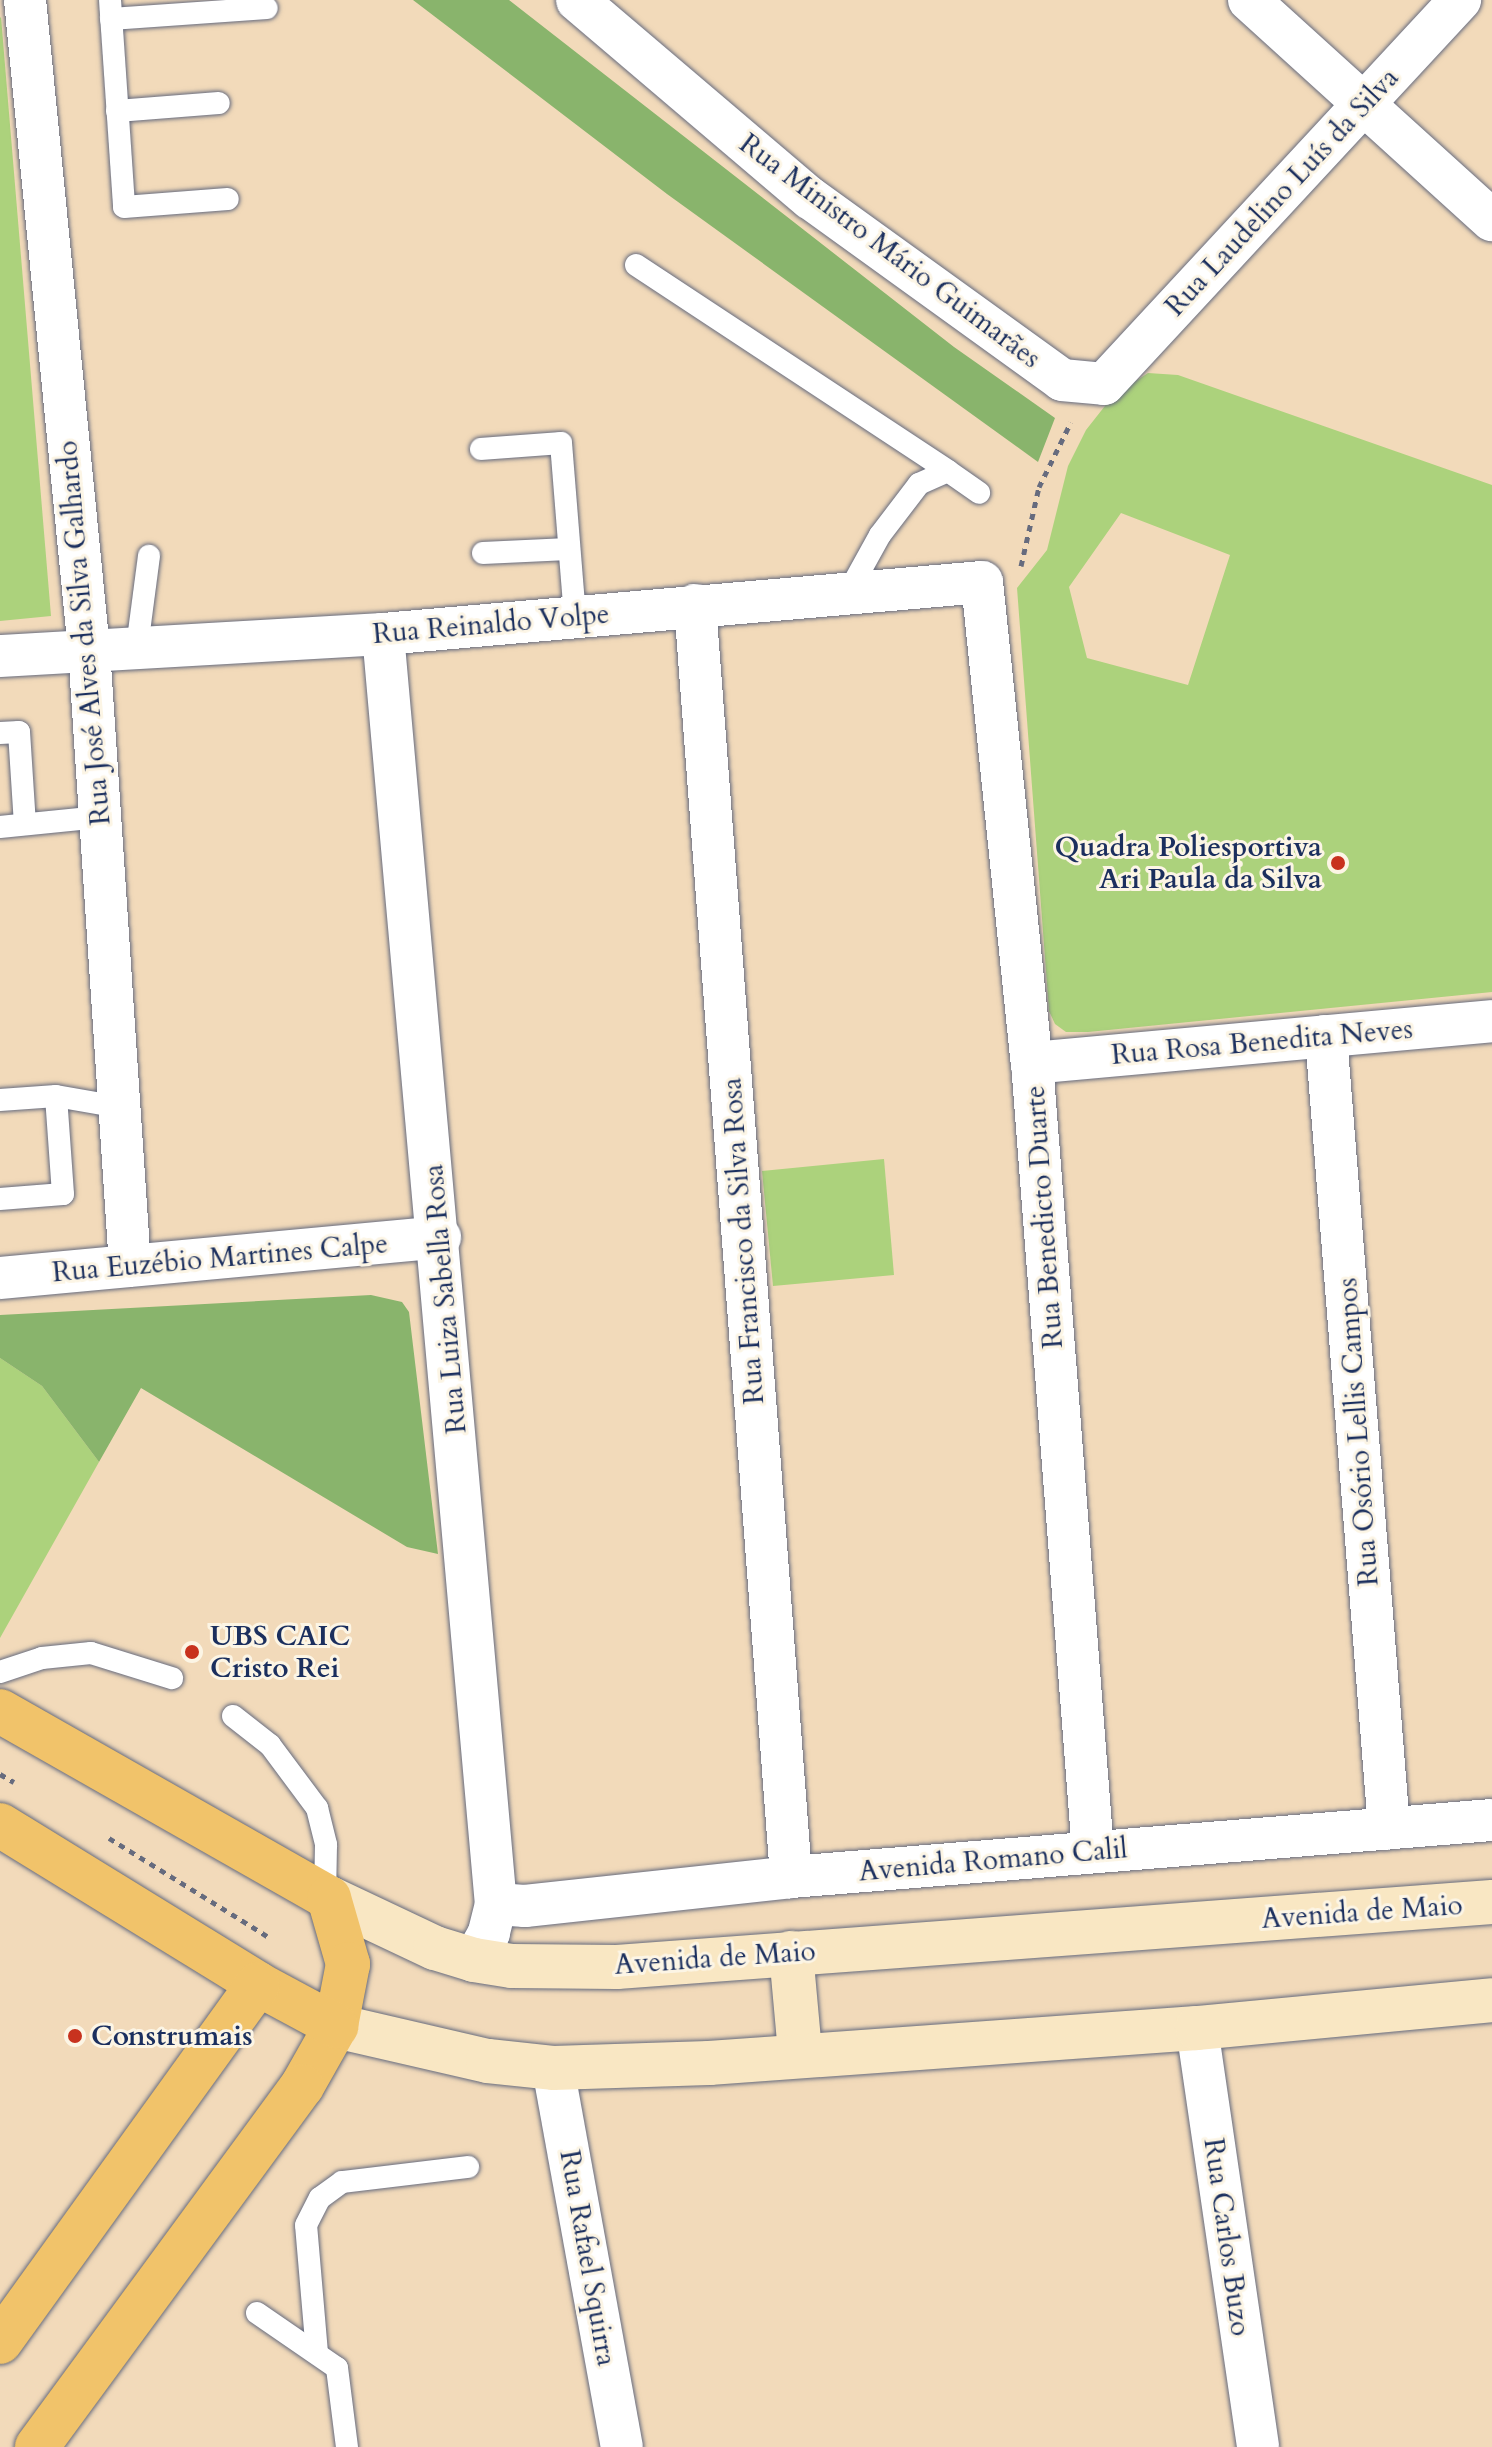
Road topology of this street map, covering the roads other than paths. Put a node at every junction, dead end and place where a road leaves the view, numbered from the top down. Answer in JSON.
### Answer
{"nodes":[{"id":1,"x":25,"y":0,"type":"edge"},
{"id":2,"x":577,"y":0,"type":"edge"},
{"id":3,"x":1249,"y":0,"type":"edge"},
{"id":4,"x":1460,"y":0,"type":"edge"},
{"id":5,"x":267,"y":8,"type":"dead end"},
{"id":6,"x":111,"y":10,"type":"edge"},
{"id":7,"x":219,"y":103,"type":"dead end"},
{"id":8,"x":1365,"y":105,"type":"junction"},
{"id":9,"x":117,"y":111,"type":"junction"},
{"id":10,"x":228,"y":199,"type":"dead end"},
{"id":11,"x":1492,"y":220,"type":"edge"},
{"id":12,"x":636,"y":265,"type":"dead end"},
{"id":13,"x":1104,"y":384,"type":"joint"},
{"id":14,"x":481,"y":449,"type":"dead end"},
{"id":15,"x":948,"y":471,"type":"junction"},
{"id":16,"x":979,"y":493,"type":"dead end"},
{"id":17,"x":568,"y":549,"type":"junction"},
{"id":18,"x":483,"y":553,"type":"dead end"},
{"id":19,"x":149,"y":556,"type":"dead end"},
{"id":20,"x":982,"y":589,"type":"joint"},
{"id":21,"x":848,"y":593,"type":"junction"},
{"id":22,"x":695,"y":605,"type":"junction"},
{"id":23,"x":575,"y":616,"type":"junction"},
{"id":24,"x":383,"y":634,"type":"junction"},
{"id":25,"x":137,"y":647,"type":"junction"},
{"id":26,"x":89,"y":650,"type":"junction"},
{"id":27,"x":0,"y":656,"type":"edge"},
{"id":28,"x":0,"y":733,"type":"edge"},
{"id":29,"x":100,"y":817,"type":"junction"},
{"id":30,"x":25,"y":824,"type":"junction"},
{"id":31,"x":0,"y":827,"type":"edge"},
{"id":32,"x":1492,"y":1021,"type":"edge"},
{"id":33,"x":1326,"y":1036,"type":"junction"},
{"id":34,"x":1032,"y":1063,"type":"junction"},
{"id":35,"x":56,"y":1096,"type":"junction"},
{"id":36,"x":0,"y":1100,"type":"edge"},
{"id":37,"x":119,"y":1107,"type":"junction"},
{"id":38,"x":0,"y":1199,"type":"edge"},
{"id":39,"x":440,"y":1237,"type":"junction"},
{"id":40,"x":130,"y":1266,"type":"junction"},
{"id":41,"x":0,"y":1278,"type":"edge"},
{"id":42,"x":0,"y":1672,"type":"edge"},
{"id":43,"x":172,"y":1678,"type":"dead end"},
{"id":44,"x":0,"y":1711,"type":"edge"},
{"id":45,"x":233,"y":1716,"type":"dead end"},
{"id":46,"x":1492,"y":1820,"type":"edge"},
{"id":47,"x":0,"y":1825,"type":"edge"},
{"id":48,"x":1389,"y":1828,"type":"junction"},
{"id":49,"x":1093,"y":1852,"type":"junction"},
{"id":50,"x":791,"y":1877,"type":"junction"},
{"id":51,"x":327,"y":1898,"type":"junction"},
{"id":52,"x":1492,"y":1902,"type":"edge"},
{"id":53,"x":496,"y":1904,"type":"junction"},
{"id":54,"x":791,"y":1953,"type":"junction"},
{"id":55,"x":474,"y":1960,"type":"junction"},
{"id":56,"x":258,"y":1984,"type":"junction"},
{"id":57,"x":1492,"y":2000,"type":"edge"},
{"id":58,"x":336,"y":2026,"type":"junction"},
{"id":59,"x":1197,"y":2028,"type":"junction"},
{"id":60,"x":800,"y":2052,"type":"junction"},
{"id":61,"x":553,"y":2068,"type":"junction"},
{"id":62,"x":468,"y":2167,"type":"dead end"},
{"id":63,"x":257,"y":2313,"type":"dead end"},
{"id":64,"x":0,"y":2342,"type":"edge"},
{"id":65,"x":317,"y":2353,"type":"junction"},
{"id":66,"x":37,"y":2447,"type":"edge"},
{"id":67,"x":347,"y":2447,"type":"edge"},
{"id":68,"x":622,"y":2447,"type":"edge"},
{"id":69,"x":1258,"y":2447,"type":"edge"}],
"edges":[{"from":1,"to":26,"type":"street","name":"Rua José Alves da Silva Galhardo"},
{"from":2,"to":13,"type":"street","name":"Rua Ministro Mário Guimarães"},
{"from":3,"to":8,"type":"street"},
{"from":4,"to":8,"type":"street","name":"Rua Laudelino Luís da Silva"},
{"from":5,"to":6,"type":"lane"},
{"from":6,"to":9,"type":"lane"},
{"from":7,"to":9,"type":"lane"},
{"from":8,"to":11,"type":"street"},
{"from":8,"to":13,"type":"street","name":"Rua Laudelino Luís da Silva"},
{"from":9,"to":10,"type":"lane"},
{"from":12,"to":15,"type":"lane"},
{"from":14,"to":17,"type":"lane"},
{"from":15,"to":16,"type":"lane"},
{"from":15,"to":21,"type":"lane"},
{"from":17,"to":18,"type":"lane"},
{"from":17,"to":23,"type":"lane"},
{"from":19,"to":25,"type":"lane"},
{"from":20,"to":21,"type":"street","name":"Rua Reinaldo Volpe"},
{"from":20,"to":34,"type":"street","name":"Rua Benedicto Duarte"},
{"from":21,"to":22,"type":"street","name":"Rua Reinaldo Volpe"},
{"from":22,"to":23,"type":"street","name":"Rua Reinaldo Volpe"},
{"from":22,"to":50,"type":"street","name":"Rua Francisco da Silva Rosa"},
{"from":23,"to":24,"type":"street","name":"Rua Reinaldo Volpe"},
{"from":24,"to":25,"type":"street","name":"Rua Reinaldo Volpe"},
{"from":24,"to":39,"type":"street","name":"Rua Luiza Sabella Rosa"},
{"from":25,"to":26,"type":"street","name":"Rua Reinaldo Volpe"},
{"from":26,"to":27,"type":"street","name":"Rua Reinaldo Volpe"},
{"from":26,"to":29,"type":"street","name":"Rua José Alves da Silva Galhardo"},
{"from":28,"to":30,"type":"lane"},
{"from":29,"to":30,"type":"lane"},
{"from":29,"to":37,"type":"street","name":"Rua José Alves da Silva Galhardo"},
{"from":30,"to":31,"type":"lane"},
{"from":32,"to":33,"type":"street","name":"Rua Rosa Benedita Neves"},
{"from":33,"to":34,"type":"street","name":"Rua Rosa Benedita Neves"},
{"from":33,"to":48,"type":"street","name":"Rua Osório Lellis Campos"},
{"from":34,"to":49,"type":"street","name":"Rua Benedicto Duarte"},
{"from":35,"to":36,"type":"lane"},
{"from":35,"to":37,"type":"lane"},
{"from":35,"to":38,"type":"lane"},
{"from":37,"to":40,"type":"street","name":"Rua José Alves da Silva Galhardo"},
{"from":39,"to":40,"type":"street","name":"Rua Euzébio Martines Calpe"},
{"from":39,"to":53,"type":"street","name":"Rua Luiza Sabella Rosa"},
{"from":40,"to":41,"type":"street","name":"Rua Euzébio Martines Calpe"},
{"from":42,"to":43,"type":"lane"},
{"from":44,"to":51,"type":"main road","name":"Avenida de Maio"},
{"from":45,"to":51,"type":"lane"},
{"from":46,"to":48,"type":"street","name":"Avenida Romano Calil"},
{"from":47,"to":56,"type":"main road"},
{"from":48,"to":49,"type":"street","name":"Avenida Romano Calil"},
{"from":49,"to":50,"type":"street","name":"Avenida Romano Calil"},
{"from":50,"to":53,"type":"street","name":"Avenida Romano Calil"},
{"from":51,"to":55,"type":"main road","name":"Avenida de Maio"},
{"from":51,"to":58,"type":"main road"},
{"from":52,"to":54,"type":"main road","name":"Avenida de Maio"},
{"from":53,"to":55,"type":"street","name":"Rua Luiza Sabella Rosa"},
{"from":54,"to":55,"type":"main road","name":"Avenida de Maio"},
{"from":54,"to":60,"type":"main road"},
{"from":56,"to":58,"type":"main road"},
{"from":56,"to":64,"type":"main road"},
{"from":57,"to":59,"type":"main road"},
{"from":58,"to":61,"type":"main road"},
{"from":58,"to":66,"type":"main road"},
{"from":59,"to":60,"type":"main road"},
{"from":59,"to":69,"type":"street","name":"Rua Carlos Buzo"},
{"from":60,"to":61,"type":"main road"},
{"from":61,"to":68,"type":"street","name":"Rua Rafael Squirra"},
{"from":62,"to":65,"type":"lane"},
{"from":63,"to":65,"type":"lane"},
{"from":65,"to":67,"type":"lane"}]}
